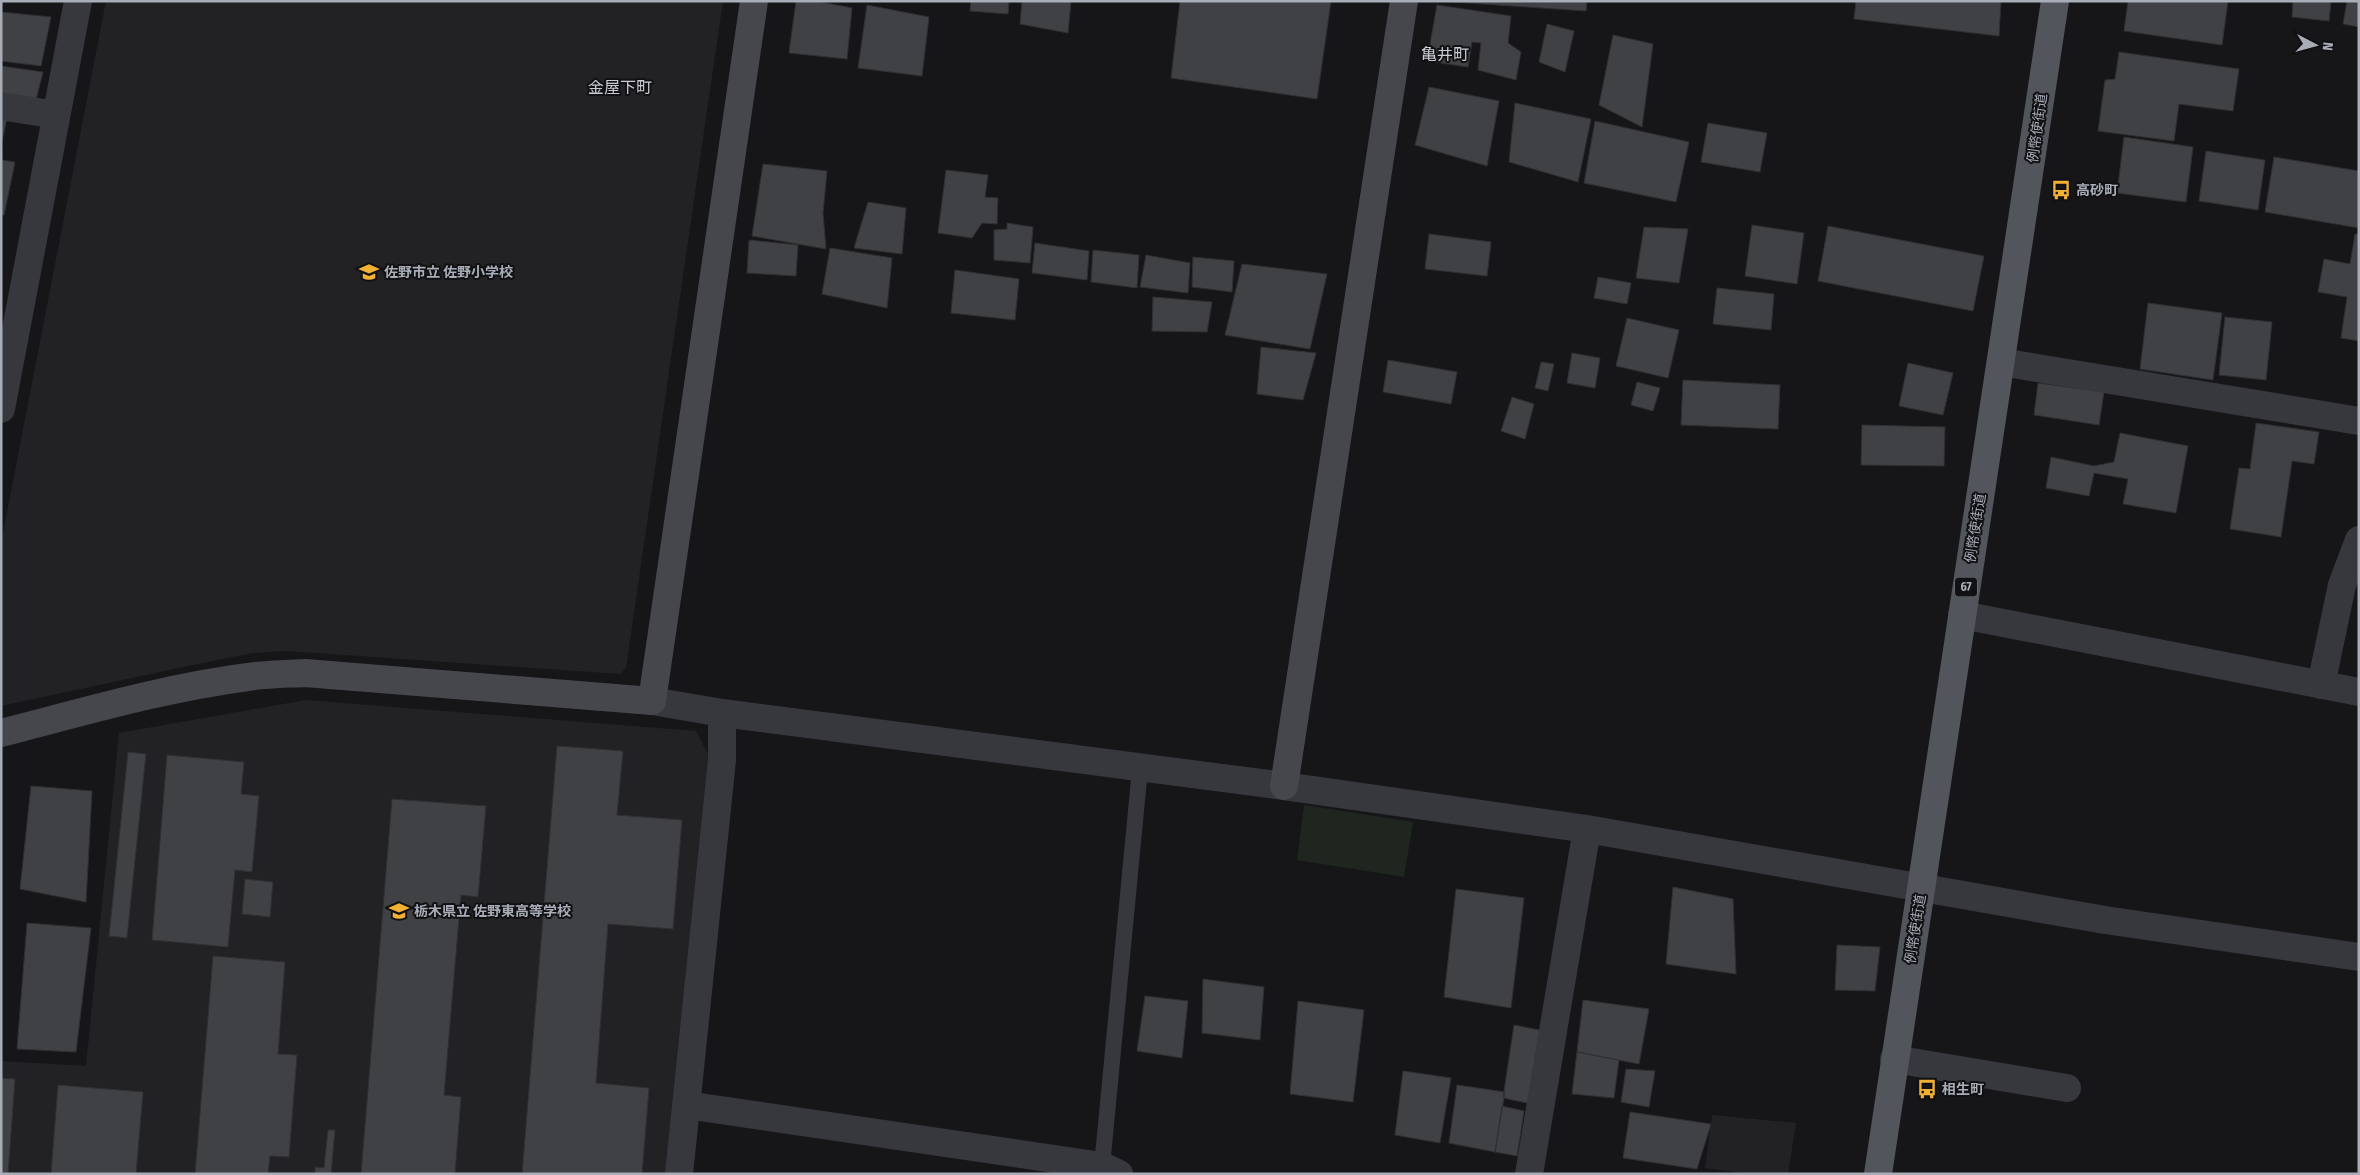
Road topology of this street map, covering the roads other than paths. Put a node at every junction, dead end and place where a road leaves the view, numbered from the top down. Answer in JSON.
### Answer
{"nodes":[{"id":1,"x":78,"y":1,"type":"edge"},
{"id":2,"x":754,"y":1,"type":"edge"},
{"id":3,"x":1404,"y":1,"type":"edge"},
{"id":4,"x":2056,"y":1,"type":"edge"},
{"id":5,"x":1,"y":106,"type":"edge"},
{"id":6,"x":56,"y":116,"type":"junction"},
{"id":7,"x":2001,"y":362,"type":"junction"},
{"id":8,"x":1,"y":409,"type":"edge"},
{"id":9,"x":2359,"y":422,"type":"edge"},
{"id":10,"x":2359,"y":540,"type":"edge"},
{"id":11,"x":1962,"y":615,"type":"junction"},
{"id":12,"x":2321,"y":685,"type":"junction"},
{"id":13,"x":2359,"y":692,"type":"edge"},
{"id":14,"x":652,"y":701,"type":"junction"},
{"id":15,"x":722,"y":713,"type":"junction"},
{"id":16,"x":1,"y":733,"type":"edge"},
{"id":17,"x":1140,"y":769,"type":"junction"},
{"id":18,"x":1284,"y":786,"type":"junction"},
{"id":19,"x":1587,"y":829,"type":"junction"},
{"id":20,"x":1922,"y":888,"type":"junction"},
{"id":21,"x":2359,"y":957,"type":"edge"},
{"id":22,"x":1894,"y":1059,"type":"junction"},
{"id":23,"x":2067,"y":1088,"type":"dead end"},
{"id":24,"x":686,"y":1105,"type":"junction"},
{"id":25,"x":1110,"y":1170,"type":"edge"},
{"id":26,"x":678,"y":1174,"type":"edge"},
{"id":27,"x":1529,"y":1174,"type":"edge"},
{"id":28,"x":1878,"y":1174,"type":"edge"}],
"edges":[{"from":1,"to":6,"type":"street"},
{"from":2,"to":14,"type":"street"},
{"from":3,"to":18,"type":"street"},
{"from":4,"to":7,"type":"main road","name":"例幣使街道","number":"67"},
{"from":5,"to":6,"type":"street"},
{"from":6,"to":8,"type":"street"},
{"from":7,"to":9,"type":"street"},
{"from":7,"to":11,"type":"main road","name":"例幣使街道","number":"67"},
{"from":10,"to":12,"type":"street"},
{"from":11,"to":12,"type":"street"},
{"from":11,"to":20,"type":"main road","name":"例幣使街道","number":"67"},
{"from":12,"to":13,"type":"street"},
{"from":14,"to":15,"type":"street"},
{"from":14,"to":16,"type":"street"},
{"from":15,"to":17,"type":"street"},
{"from":15,"to":24,"type":"street"},
{"from":17,"to":18,"type":"street"},
{"from":17,"to":25,"type":"lane"},
{"from":18,"to":19,"type":"street"},
{"from":19,"to":20,"type":"street"},
{"from":19,"to":27,"type":"street"},
{"from":20,"to":21,"type":"street"},
{"from":20,"to":22,"type":"main road","name":"例幣使街道","number":"67"},
{"from":22,"to":23,"type":"street"},
{"from":22,"to":28,"type":"main road","name":"例幣使街道","number":"67"},
{"from":24,"to":25,"type":"street"},
{"from":24,"to":26,"type":"street"}]}
